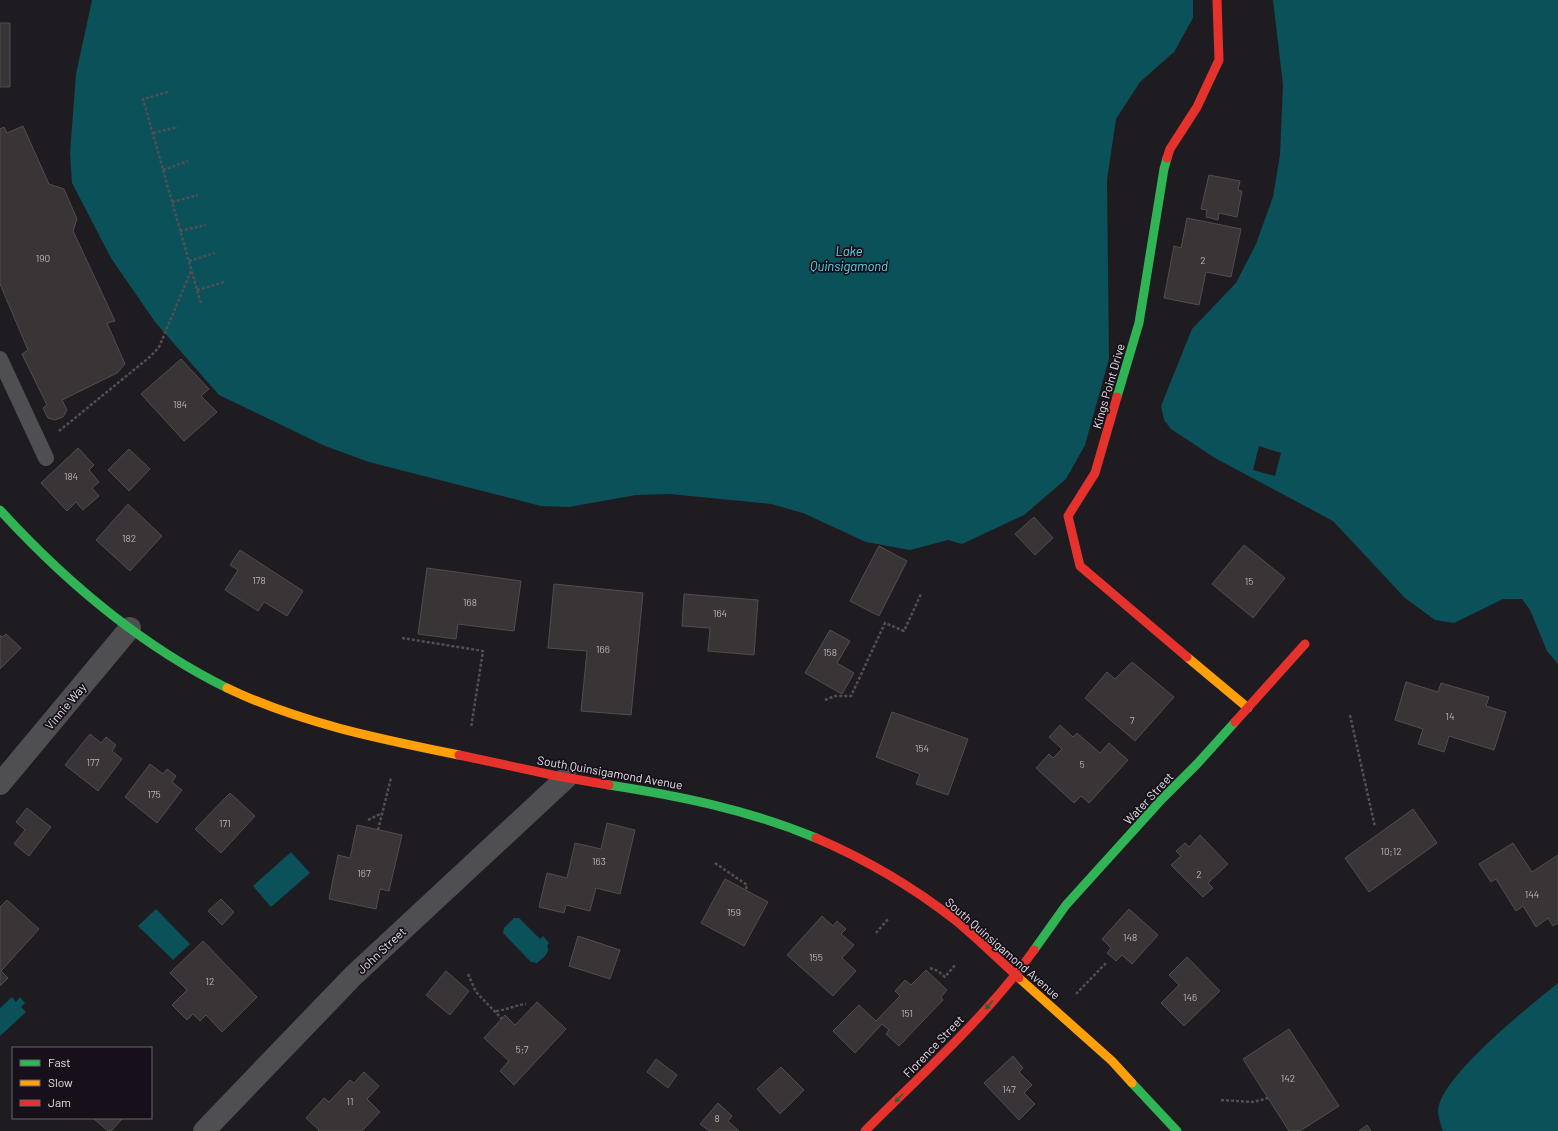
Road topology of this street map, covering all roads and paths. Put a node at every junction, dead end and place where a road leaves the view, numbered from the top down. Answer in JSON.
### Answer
{"nodes":[{"id":1,"x":1217,"y":0,"type":"edge"},
{"id":2,"x":168,"y":92,"type":"dead end"},
{"id":3,"x":178,"y":127,"type":"dead end"},
{"id":4,"x":153,"y":133,"type":"junction"},
{"id":5,"x":188,"y":161,"type":"dead end"},
{"id":6,"x":163,"y":170,"type":"junction"},
{"id":7,"x":198,"y":195,"type":"dead end"},
{"id":8,"x":172,"y":202,"type":"junction"},
{"id":9,"x":206,"y":225,"type":"dead end"},
{"id":10,"x":180,"y":231,"type":"junction"},
{"id":11,"x":215,"y":253,"type":"dead end"},
{"id":12,"x":189,"y":261,"type":"junction"},
{"id":13,"x":192,"y":271,"type":"junction"},
{"id":14,"x":225,"y":282,"type":"dead end"},
{"id":15,"x":197,"y":290,"type":"junction"},
{"id":16,"x":201,"y":304,"type":"dead end"},
{"id":17,"x":0,"y":359,"type":"edge"},
{"id":18,"x":44,"y":452,"type":"joint"},
{"id":19,"x":0,"y":510,"type":"edge"},
{"id":20,"x":921,"y":594,"type":"dead end"},
{"id":21,"x":130,"y":628,"type":"junction"},
{"id":22,"x":402,"y":638,"type":"dead end"},
{"id":23,"x":1305,"y":644,"type":"dead end"},
{"id":24,"x":825,"y":700,"type":"dead end"},
{"id":25,"x":1248,"y":708,"type":"junction"},
{"id":26,"x":1350,"y":715,"type":"dead end"},
{"id":27,"x":471,"y":728,"type":"dead end"},
{"id":28,"x":391,"y":778,"type":"dead end"},
{"id":29,"x":566,"y":778,"type":"junction"},
{"id":30,"x":0,"y":784,"type":"edge"},
{"id":31,"x":382,"y":812,"type":"junction"},
{"id":32,"x":368,"y":820,"type":"dead end"},
{"id":33,"x":1375,"y":827,"type":"dead end"},
{"id":34,"x":378,"y":830,"type":"dead end"},
{"id":35,"x":715,"y":863,"type":"dead end"},
{"id":36,"x":746,"y":890,"type":"dead end"},
{"id":37,"x":889,"y":918,"type":"dead end"},
{"id":38,"x":876,"y":933,"type":"dead end"},
{"id":39,"x":1107,"y":962,"type":"dead end"},
{"id":40,"x":956,"y":964,"type":"dead end"},
{"id":41,"x":930,"y":968,"type":"dead end"},
{"id":42,"x":468,"y":974,"type":"dead end"},
{"id":43,"x":1015,"y":976,"type":"junction"},
{"id":44,"x":1074,"y":995,"type":"dead end"},
{"id":45,"x":526,"y":1004,"type":"dead end"},
{"id":46,"x":496,"y":1011,"type":"junction"},
{"id":47,"x":502,"y":1019,"type":"dead end"},
{"id":48,"x":1268,"y":1098,"type":"dead end"},
{"id":49,"x":1221,"y":1100,"type":"dead end"},
{"id":50,"x":204,"y":1131,"type":"edge"},
{"id":51,"x":865,"y":1131,"type":"edge"},
{"id":52,"x":1177,"y":1131,"type":"edge"}],
"edges":[{"from":1,"to":25,"type":"street","name":"Kings Point Drive"},
{"from":2,"to":4,"type":"path"},
{"from":3,"to":4,"type":"path"},
{"from":4,"to":6,"type":"path"},
{"from":5,"to":6,"type":"path"},
{"from":6,"to":8,"type":"path"},
{"from":7,"to":8,"type":"path"},
{"from":8,"to":10,"type":"path"},
{"from":9,"to":10,"type":"path"},
{"from":10,"to":12,"type":"path"},
{"from":11,"to":12,"type":"path"},
{"from":12,"to":13,"type":"path"},
{"from":13,"to":15,"type":"path"},
{"from":13,"to":18,"type":"path"},
{"from":14,"to":15,"type":"path"},
{"from":15,"to":16,"type":"path"},
{"from":17,"to":18,"type":"lane"},
{"from":19,"to":21,"type":"street","name":"South Quinsigamond Avenue"},
{"from":20,"to":24,"type":"path"},
{"from":21,"to":29,"type":"street","name":"South Quinsigamond Avenue"},
{"from":21,"to":30,"type":"street","name":"Vinnie Way"},
{"from":22,"to":27,"type":"path"},
{"from":23,"to":25,"type":"street","name":"Water Street"},
{"from":25,"to":43,"type":"street","name":"Water Street"},
{"from":26,"to":33,"type":"path"},
{"from":28,"to":31,"type":"path"},
{"from":29,"to":43,"type":"street","name":"South Quinsigamond Avenue"},
{"from":29,"to":50,"type":"street","name":"John Street"},
{"from":31,"to":32,"type":"path"},
{"from":31,"to":34,"type":"path"},
{"from":35,"to":36,"type":"path"},
{"from":37,"to":38,"type":"path"},
{"from":39,"to":44,"type":"path"},
{"from":40,"to":41,"type":"path"},
{"from":42,"to":46,"type":"path"},
{"from":43,"to":51,"type":"street","name":"Florence Street","one_way":true},
{"from":43,"to":52,"type":"street","name":"South Quinsigamond Avenue"},
{"from":45,"to":46,"type":"path"},
{"from":46,"to":47,"type":"path"},
{"from":48,"to":49,"type":"path"}]}
